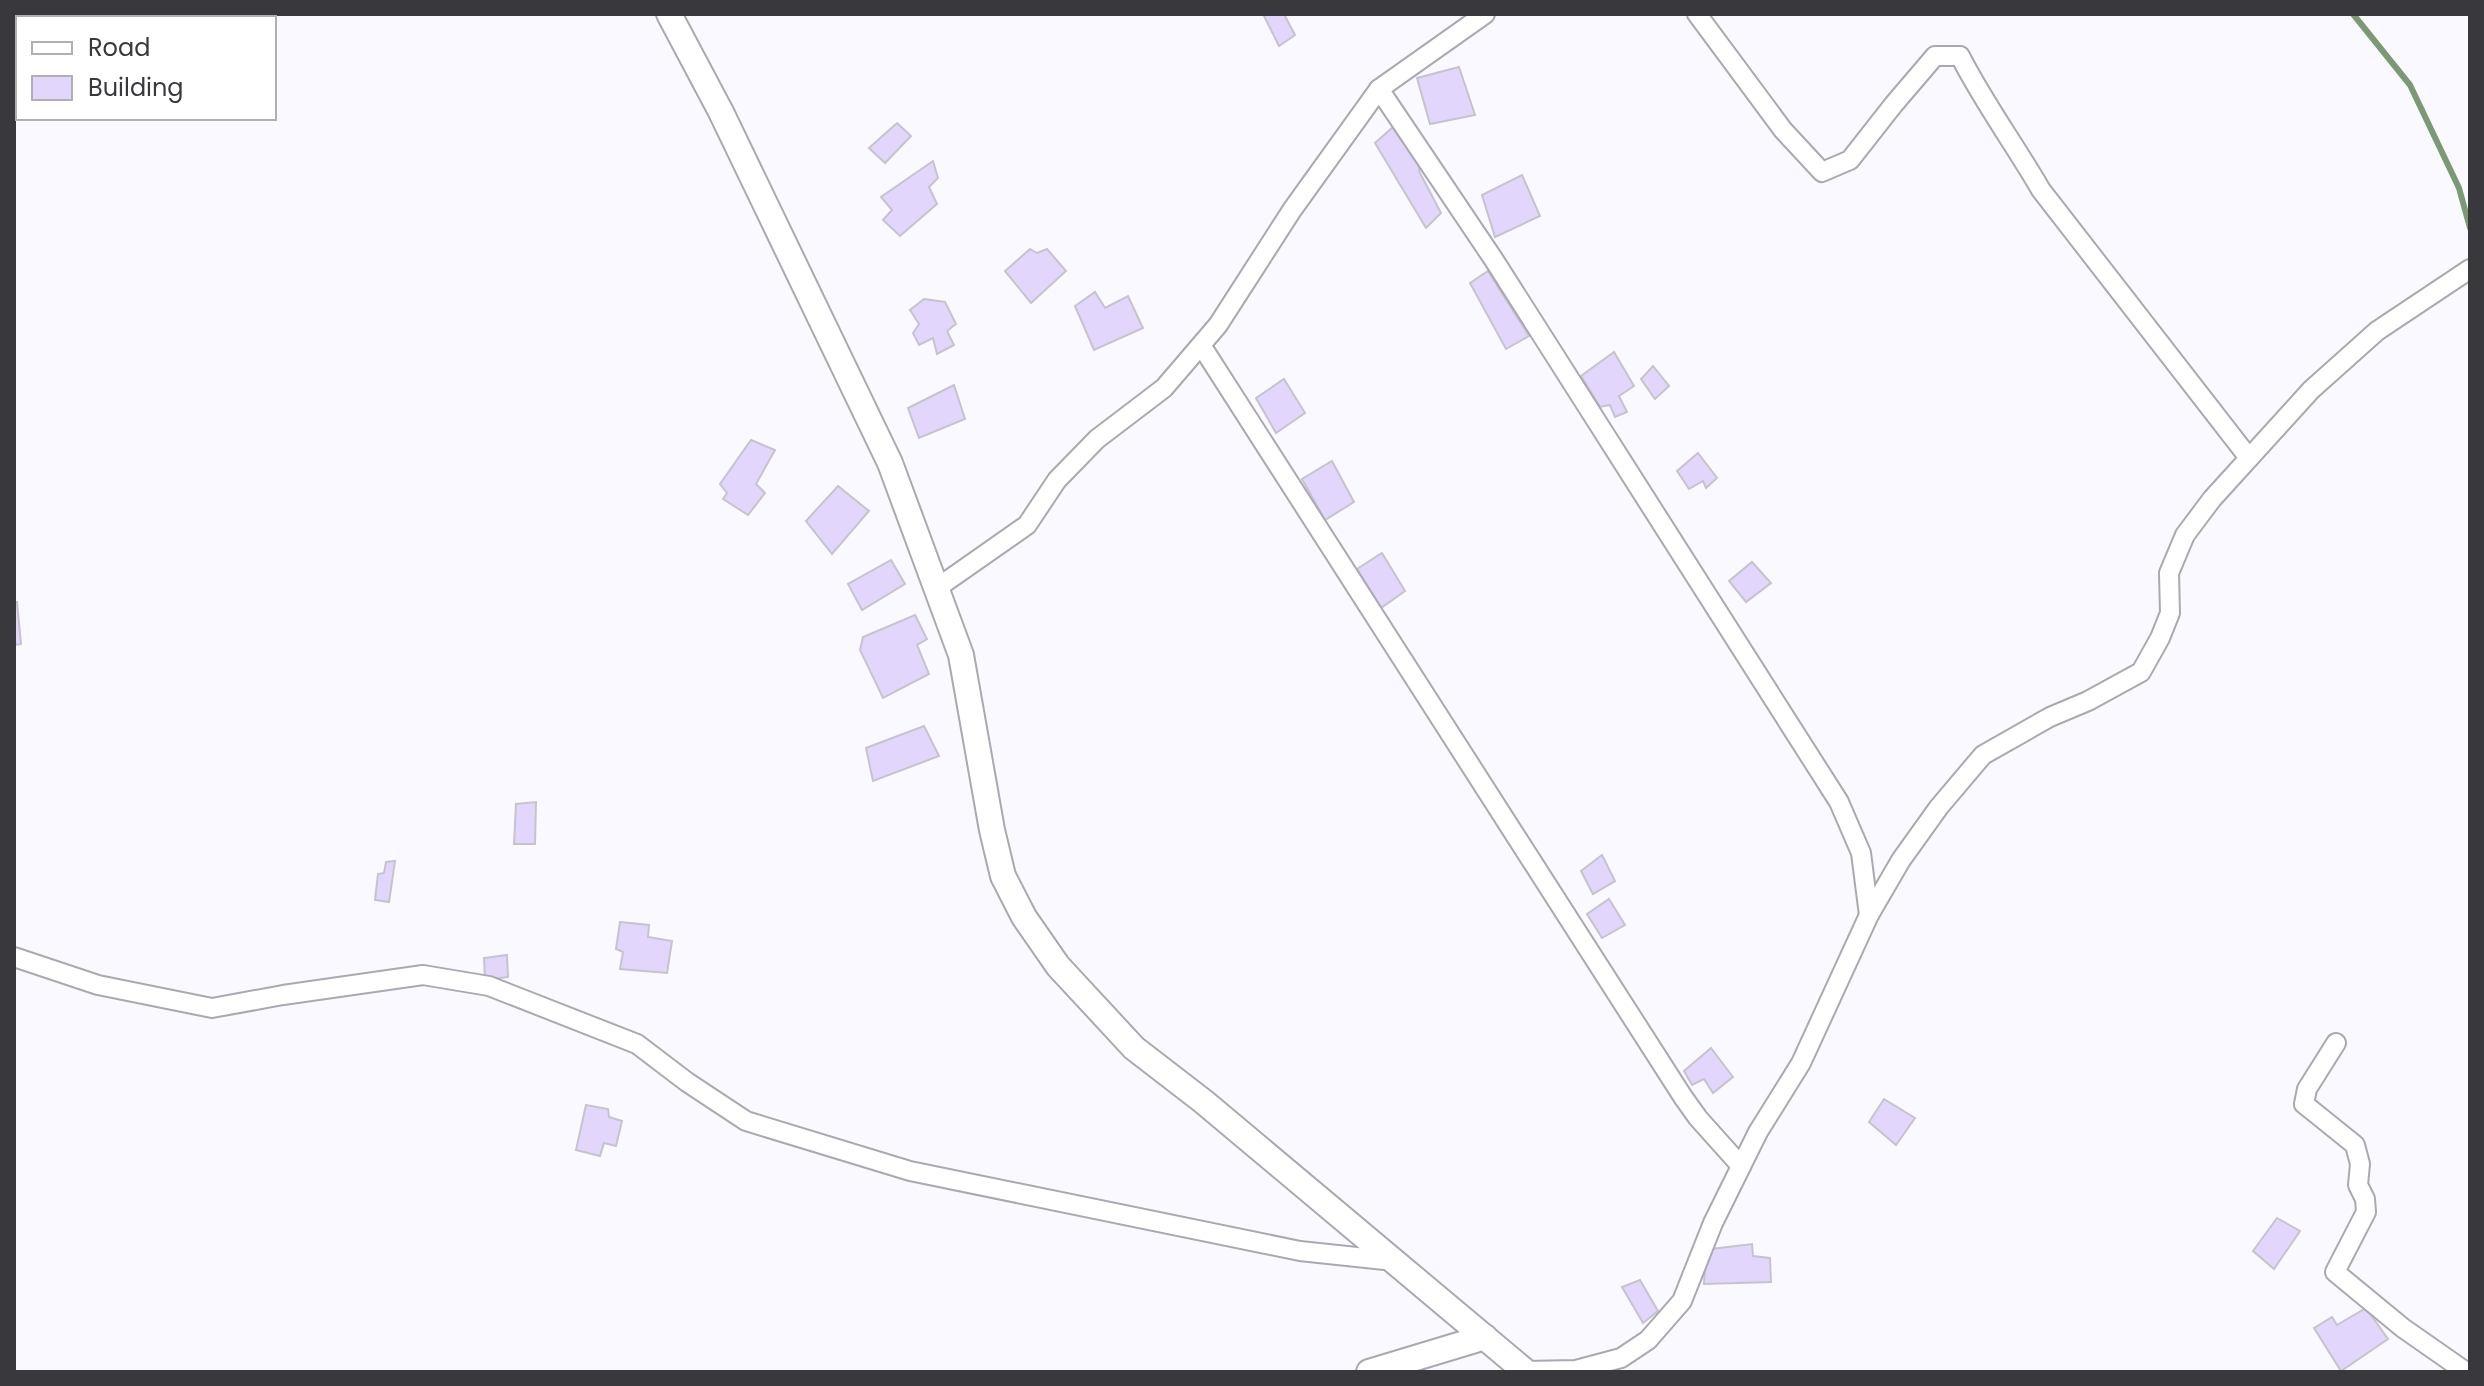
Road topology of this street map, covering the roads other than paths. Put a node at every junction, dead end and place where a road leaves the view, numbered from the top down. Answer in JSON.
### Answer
{"nodes":[{"id":1,"x":669,"y":14,"type":"edge"},
{"id":2,"x":1485,"y":14,"type":"edge"},
{"id":3,"x":1697,"y":14,"type":"edge"},
{"id":4,"x":1379,"y":89,"type":"junction"},
{"id":5,"x":2470,"y":269,"type":"edge"},
{"id":6,"x":1201,"y":345,"type":"junction"},
{"id":7,"x":2249,"y":458,"type":"junction"},
{"id":8,"x":937,"y":588,"type":"junction"},
{"id":9,"x":1869,"y":915,"type":"junction"},
{"id":10,"x":14,"y":957,"type":"edge"},
{"id":11,"x":2336,"y":1043,"type":"dead end"},
{"id":12,"x":1741,"y":1166,"type":"junction"},
{"id":13,"x":1394,"y":1261,"type":"junction"},
{"id":14,"x":1485,"y":1337,"type":"junction"},
{"id":15,"x":1369,"y":1372,"type":"edge"},
{"id":16,"x":1526,"y":1372,"type":"edge"},
{"id":17,"x":2466,"y":1372,"type":"edge"}],
"edges":[{"from":1,"to":8,"type":"main road"},
{"from":2,"to":4,"type":"street"},
{"from":3,"to":7,"type":"street"},
{"from":4,"to":6,"type":"street"},
{"from":4,"to":9,"type":"street"},
{"from":5,"to":7,"type":"street"},
{"from":6,"to":8,"type":"street"},
{"from":6,"to":12,"type":"street"},
{"from":7,"to":9,"type":"street"},
{"from":8,"to":13,"type":"main road"},
{"from":9,"to":12,"type":"street"},
{"from":10,"to":13,"type":"street"},
{"from":11,"to":17,"type":"street"},
{"from":12,"to":16,"type":"street"},
{"from":13,"to":14,"type":"main road"},
{"from":14,"to":15,"type":"main road"},
{"from":14,"to":16,"type":"main road"}]}
